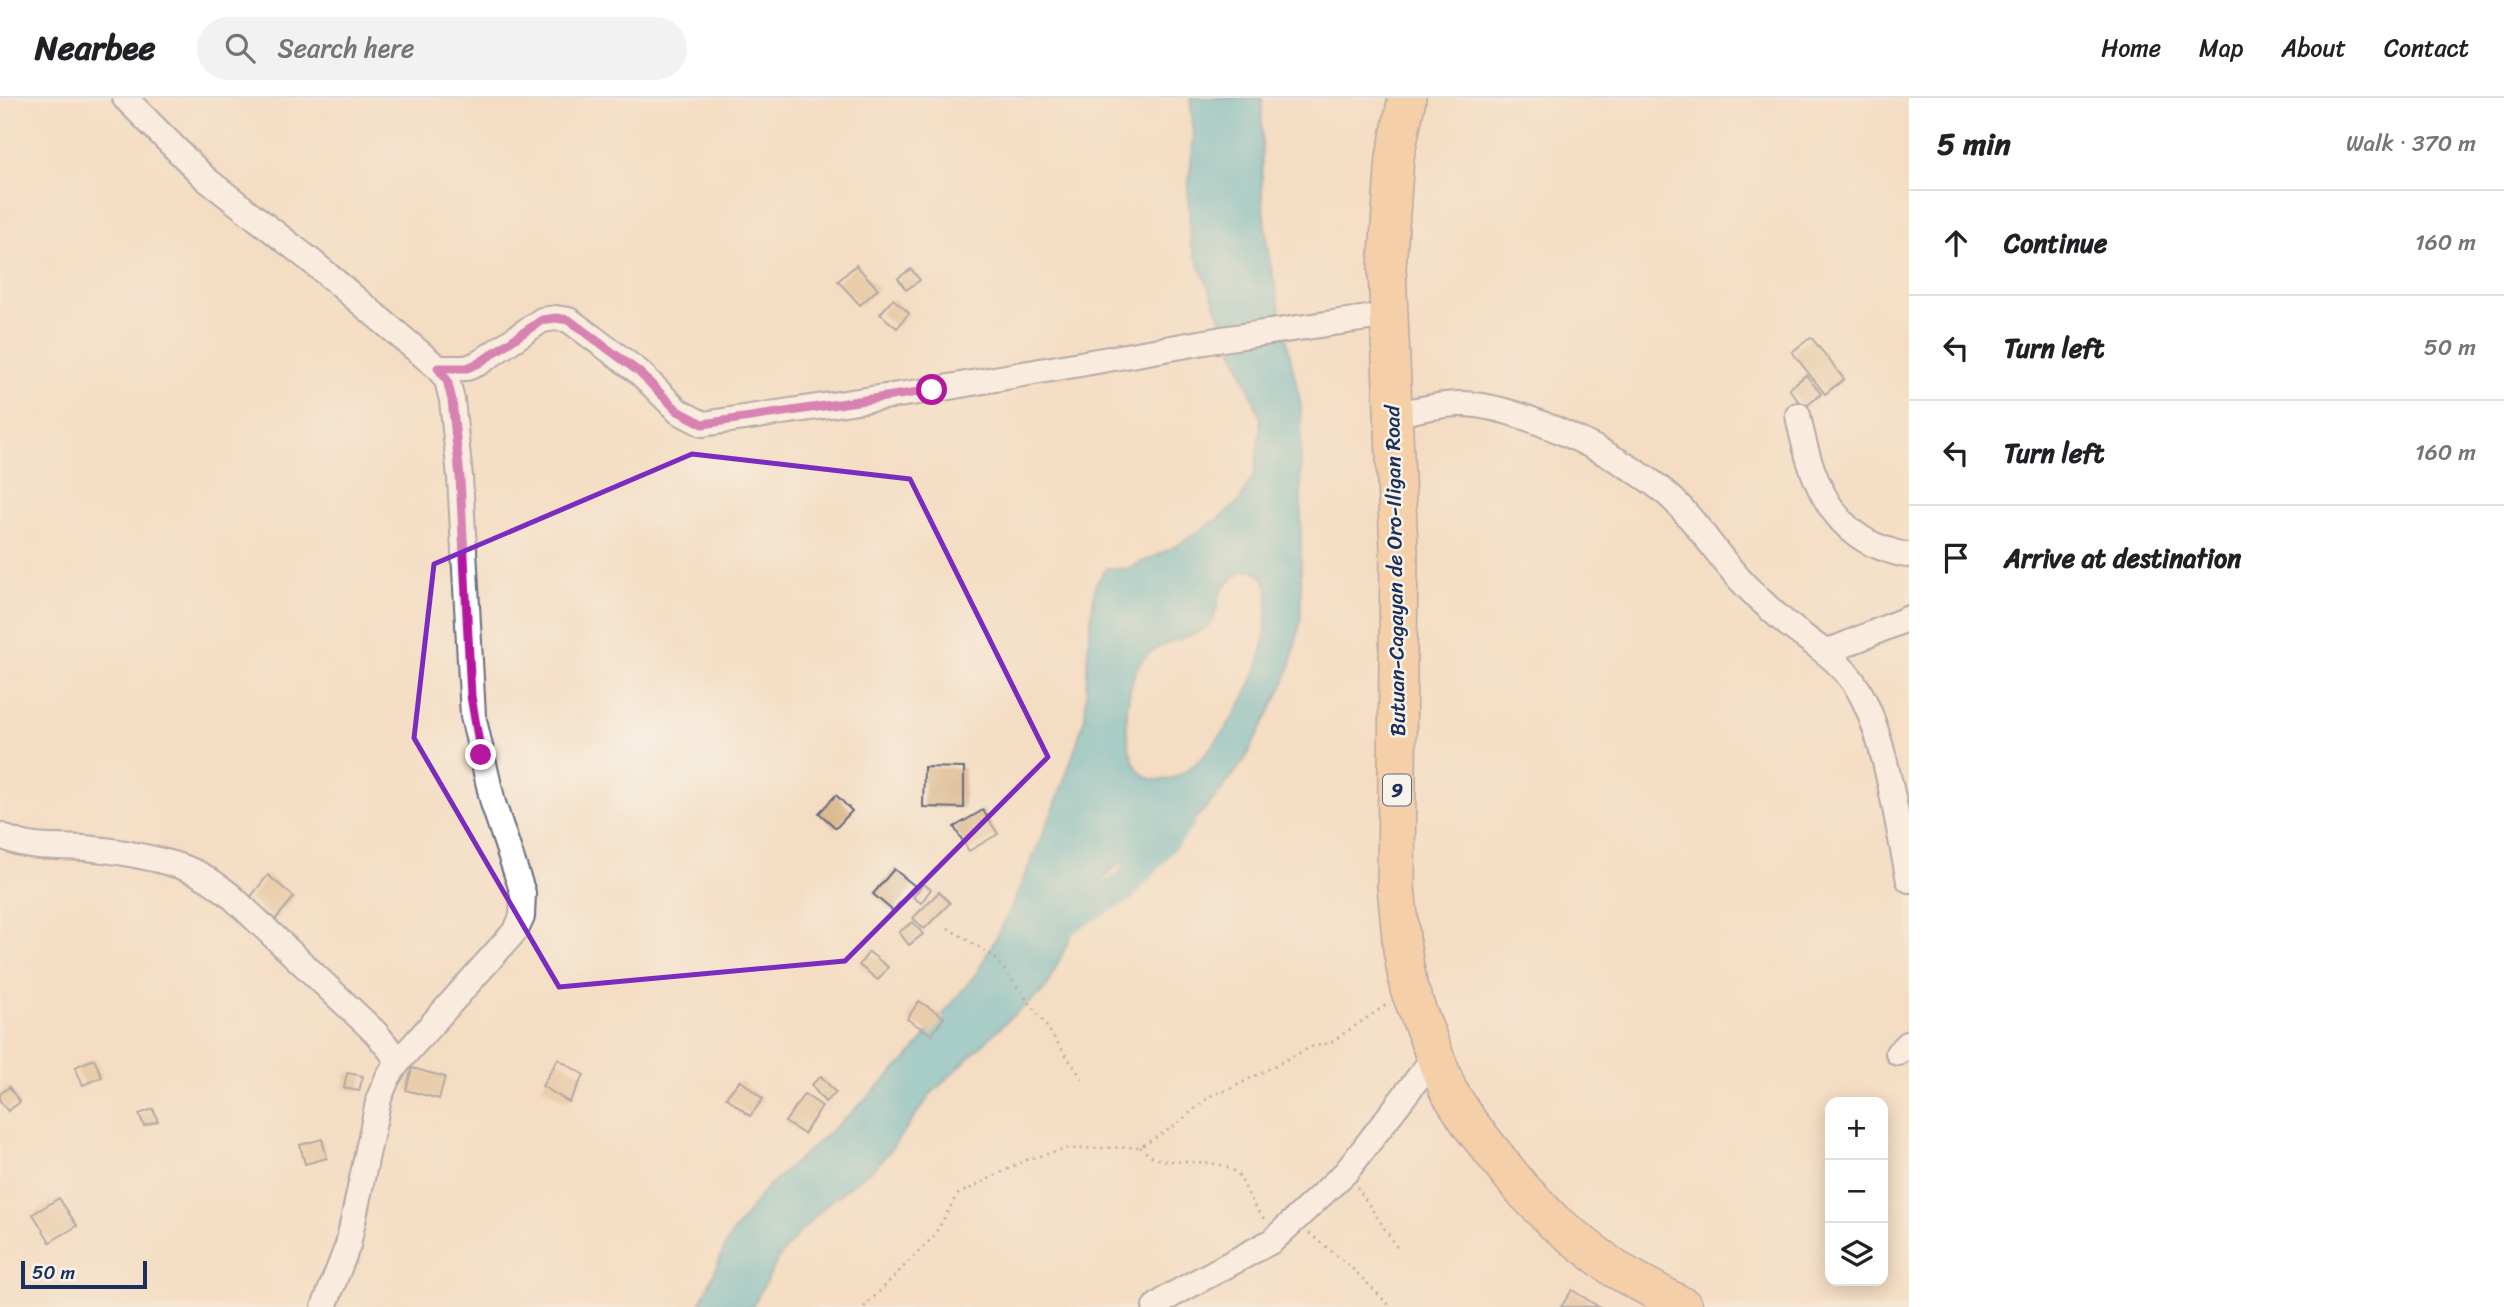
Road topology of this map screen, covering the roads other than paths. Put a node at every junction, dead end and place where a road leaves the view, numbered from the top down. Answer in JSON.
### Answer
{"nodes":[{"id":1,"x":125,"y":98,"type":"edge"},
{"id":2,"x":1407,"y":98,"type":"edge"},
{"id":3,"x":1389,"y":315,"type":"junction"},
{"id":4,"x":438,"y":368,"type":"junction"},
{"id":5,"x":1392,"y":415,"type":"junction"},
{"id":6,"x":1798,"y":415,"type":"dead end"},
{"id":7,"x":1909,"y":555,"type":"edge"},
{"id":8,"x":1909,"y":618,"type":"edge"},
{"id":9,"x":1827,"y":652,"type":"junction"},
{"id":10,"x":0,"y":835,"type":"edge"},
{"id":11,"x":1909,"y":880,"type":"edge"},
{"id":12,"x":1435,"y":1056,"type":"junction"},
{"id":13,"x":399,"y":1061,"type":"junction"},
{"id":14,"x":1663,"y":1302,"type":"edge"},
{"id":15,"x":324,"y":1307,"type":"edge"},
{"id":16,"x":1155,"y":1307,"type":"edge"}],
"edges":[{"from":1,"to":4,"type":"street"},
{"from":2,"to":3,"type":"highway","name":"Butuan-Cagayan de Oro-Iligan Road","number":"9"},
{"from":3,"to":4,"type":"street"},
{"from":3,"to":5,"type":"highway","name":"Butuan-Cagayan de Oro-Iligan Road","number":"9"},
{"from":4,"to":13,"type":"street"},
{"from":5,"to":9,"type":"street"},
{"from":5,"to":12,"type":"highway","name":"Butuan-Cagayan de Oro-Iligan Road","number":"9"},
{"from":6,"to":7,"type":"street"},
{"from":8,"to":9,"type":"street"},
{"from":9,"to":11,"type":"street"},
{"from":10,"to":13,"type":"street"},
{"from":12,"to":14,"type":"highway","name":"Butuan-Cagayan de Oro-Iligan Road","number":"9"},
{"from":12,"to":16,"type":"street"},
{"from":13,"to":15,"type":"street"}]}
